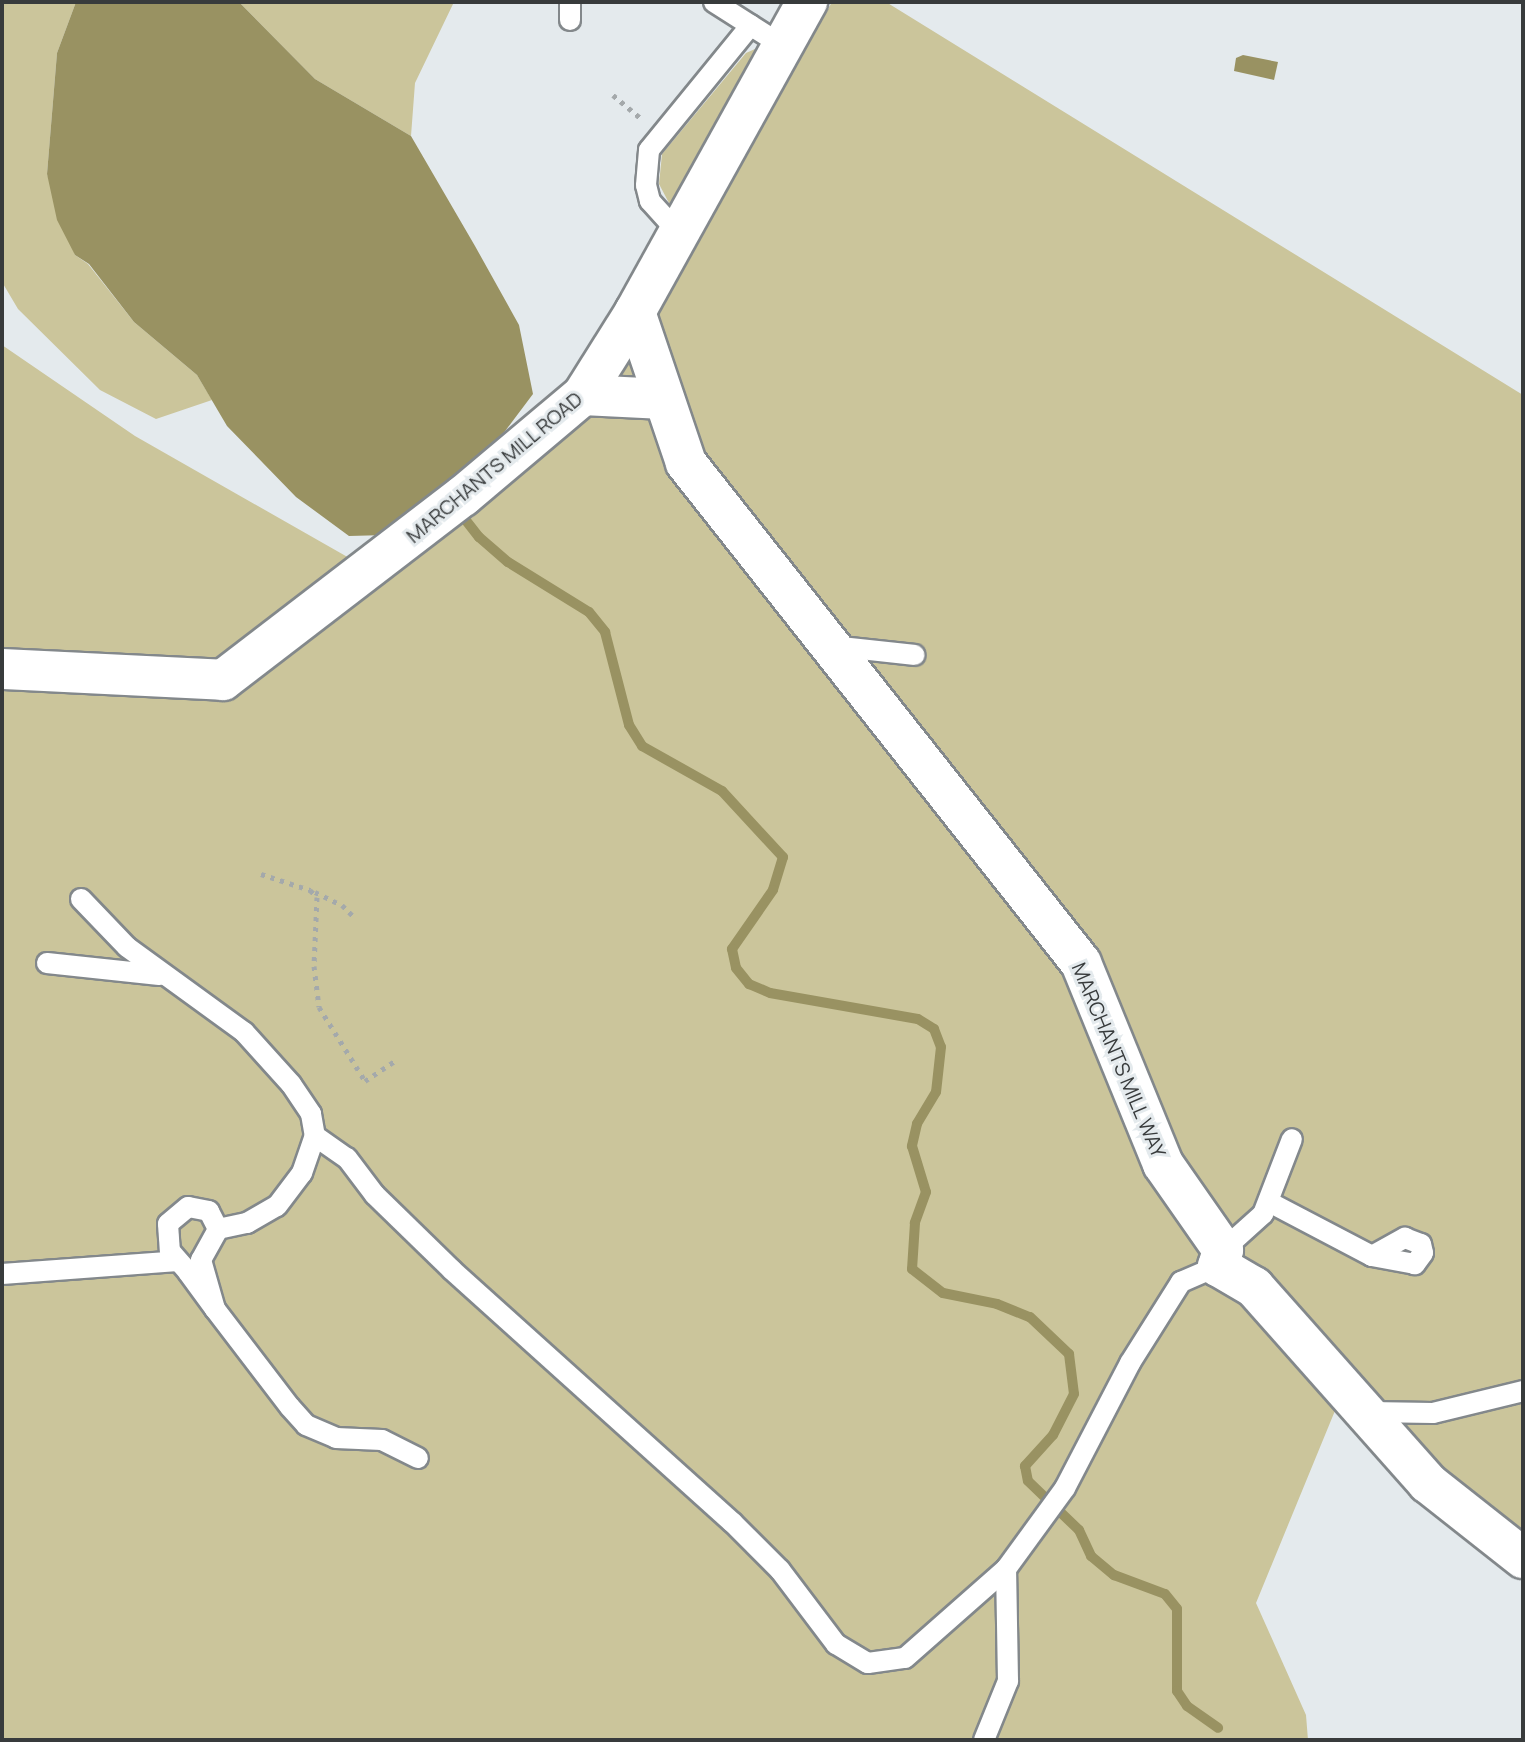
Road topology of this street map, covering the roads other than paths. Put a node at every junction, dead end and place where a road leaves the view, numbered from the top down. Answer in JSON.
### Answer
{"nodes":[{"id":1,"x":714,"y":2,"type":"edge"},
{"id":2,"x":807,"y":2,"type":"edge"},
{"id":3,"x":767,"y":36,"type":"junction"},
{"id":4,"x":678,"y":232,"type":"junction"},
{"id":5,"x":635,"y":312,"type":"junction"},
{"id":6,"x":583,"y":395,"type":"junction"},
{"id":7,"x":664,"y":399,"type":"junction"},
{"id":8,"x":830,"y":646,"type":"junction"},
{"id":9,"x":915,"y":655,"type":"dead end"},
{"id":10,"x":2,"y":669,"type":"edge"},
{"id":11,"x":81,"y":899,"type":"dead end"},
{"id":12,"x":47,"y":963,"type":"dead end"},
{"id":13,"x":163,"y":976,"type":"junction"},
{"id":14,"x":315,"y":1136,"type":"junction"},
{"id":15,"x":1292,"y":1139,"type":"dead end"},
{"id":16,"x":1269,"y":1202,"type":"junction"},
{"id":17,"x":218,"y":1229,"type":"junction"},
{"id":18,"x":1372,"y":1256,"type":"dead end"},
{"id":19,"x":1220,"y":1258,"type":"junction"},
{"id":20,"x":178,"y":1261,"type":"junction"},
{"id":21,"x":2,"y":1274,"type":"edge"},
{"id":22,"x":215,"y":1309,"type":"junction"},
{"id":23,"x":1523,"y":1391,"type":"edge"},
{"id":24,"x":1369,"y":1412,"type":"junction"},
{"id":25,"x":418,"y":1458,"type":"dead end"},
{"id":26,"x":1523,"y":1558,"type":"edge"},
{"id":27,"x":1006,"y":1569,"type":"junction"},
{"id":28,"x":984,"y":1740,"type":"edge"}],
"edges":[{"from":1,"to":3,"type":"lane"},
{"from":2,"to":3,"type":"street","name":"MARCHANTS MILL ROAD"},
{"from":3,"to":4,"type":"street","name":"MARCHANTS MILL ROAD"},
{"from":3,"to":4,"type":"lane"},
{"from":4,"to":5,"type":"street","name":"MARCHANTS MILL ROAD"},
{"from":5,"to":6,"type":"street","name":"MARCHANTS MILL ROAD"},
{"from":5,"to":7,"type":"street","name":"MARCHANTS MILL WAY"},
{"from":6,"to":7,"type":"street"},
{"from":6,"to":10,"type":"street","name":"MARCHANTS MILL ROAD"},
{"from":7,"to":8,"type":"street","name":"MARCHANTS MILL WAY"},
{"from":8,"to":9,"type":"lane"},
{"from":8,"to":19,"type":"street","name":"MARCHANTS MILL WAY"},
{"from":11,"to":13,"type":"lane"},
{"from":12,"to":13,"type":"lane"},
{"from":13,"to":14,"type":"lane"},
{"from":14,"to":17,"type":"lane"},
{"from":14,"to":27,"type":"lane"},
{"from":15,"to":16,"type":"lane"},
{"from":16,"to":18,"type":"lane"},
{"from":16,"to":19,"type":"lane"},
{"from":17,"to":20,"type":"lane"},
{"from":17,"to":22,"type":"lane"},
{"from":19,"to":24,"type":"street","name":"MARCHANTS MILL WAY"},
{"from":19,"to":27,"type":"lane"},
{"from":20,"to":21,"type":"lane"},
{"from":20,"to":22,"type":"lane"},
{"from":22,"to":25,"type":"lane"},
{"from":23,"to":24,"type":"lane"},
{"from":24,"to":26,"type":"street","name":"MARCHANTS MILL WAY"},
{"from":27,"to":28,"type":"lane"}]}
